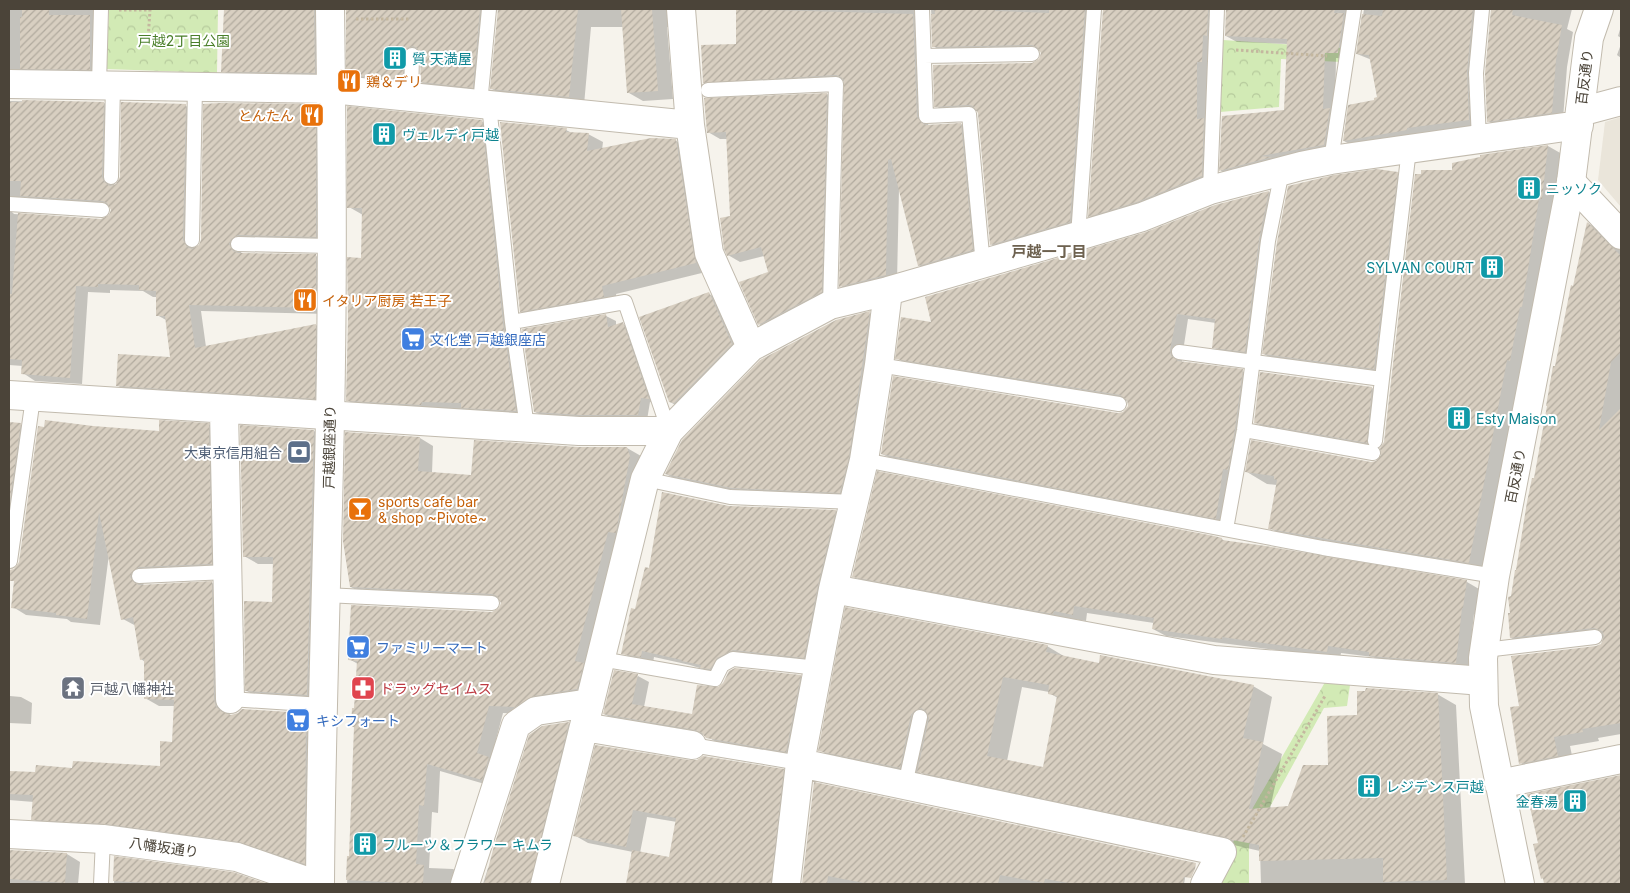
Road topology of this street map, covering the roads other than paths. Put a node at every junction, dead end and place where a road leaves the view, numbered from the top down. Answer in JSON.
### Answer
{"nodes":[{"id":1,"x":101,"y":9,"type":"edge"},
{"id":2,"x":489,"y":9,"type":"edge"},
{"id":3,"x":681,"y":9,"type":"edge"},
{"id":4,"x":922,"y":9,"type":"edge"},
{"id":5,"x":1094,"y":9,"type":"edge"},
{"id":6,"x":1216,"y":9,"type":"edge"},
{"id":7,"x":1354,"y":9,"type":"edge"},
{"id":8,"x":1482,"y":9,"type":"edge"},
{"id":9,"x":1599,"y":9,"type":"edge"},
{"id":10,"x":330,"y":14,"type":"edge"},
{"id":11,"x":1032,"y":54,"type":"dead end"},
{"id":12,"x":412,"y":55,"type":"dead end"},
{"id":13,"x":924,"y":56,"type":"junction"},
{"id":14,"x":9,"y":84,"type":"edge"},
{"id":15,"x":106,"y":85,"type":"junction"},
{"id":16,"x":195,"y":87,"type":"junction"},
{"id":17,"x":331,"y":89,"type":"junction"},
{"id":18,"x":708,"y":90,"type":"dead end"},
{"id":19,"x":411,"y":97,"type":"junction"},
{"id":20,"x":1621,"y":101,"type":"edge"},
{"id":21,"x":484,"y":104,"type":"junction"},
{"id":22,"x":1580,"y":119,"type":"junction"},
{"id":23,"x":690,"y":125,"type":"junction"},
{"id":24,"x":1480,"y":140,"type":"junction"},
{"id":25,"x":1409,"y":149,"type":"junction"},
{"id":26,"x":1330,"y":160,"type":"junction"},
{"id":27,"x":1282,"y":171,"type":"junction"},
{"id":28,"x":112,"y":177,"type":"dead end"},
{"id":29,"x":1571,"y":182,"type":"junction"},
{"id":30,"x":1210,"y":190,"type":"junction"},
{"id":31,"x":9,"y":204,"type":"edge"},
{"id":32,"x":102,"y":210,"type":"dead end"},
{"id":33,"x":1621,"y":235,"type":"edge"},
{"id":34,"x":1078,"y":236,"type":"junction"},
{"id":35,"x":192,"y":240,"type":"dead end"},
{"id":36,"x":238,"y":244,"type":"dead end"},
{"id":37,"x":331,"y":246,"type":"junction"},
{"id":38,"x":983,"y":265,"type":"junction"},
{"id":39,"x":888,"y":291,"type":"junction"},
{"id":40,"x":830,"y":306,"type":"junction"},
{"id":41,"x":512,"y":322,"type":"junction"},
{"id":42,"x":751,"y":346,"type":"junction"},
{"id":43,"x":1179,"y":352,"type":"dead end"},
{"id":44,"x":1253,"y":362,"type":"junction"},
{"id":45,"x":879,"y":365,"type":"junction"},
{"id":46,"x":1382,"y":380,"type":"junction"},
{"id":47,"x":21,"y":397,"type":"edge"},
{"id":48,"x":1119,"y":404,"type":"dead end"},
{"id":49,"x":224,"y":410,"type":"junction"},
{"id":50,"x":330,"y":416,"type":"junction"},
{"id":51,"x":527,"y":427,"type":"junction"},
{"id":52,"x":1244,"y":430,"type":"junction"},
{"id":53,"x":669,"y":432,"type":"junction"},
{"id":54,"x":864,"y":460,"type":"junction"},
{"id":55,"x":644,"y":479,"type":"junction"},
{"id":56,"x":854,"y":502,"type":"junction"},
{"id":57,"x":1226,"y":529,"type":"junction"},
{"id":58,"x":10,"y":561,"type":"edge"},
{"id":59,"x":227,"y":572,"type":"junction"},
{"id":60,"x":139,"y":576,"type":"dead end"},
{"id":61,"x":1495,"y":576,"type":"junction"},
{"id":62,"x":833,"y":589,"type":"junction"},
{"id":63,"x":325,"y":594,"type":"junction"},
{"id":64,"x":492,"y":603,"type":"dead end"},
{"id":65,"x":1595,"y":637,"type":"dead end"},
{"id":66,"x":1485,"y":650,"type":"junction"},
{"id":67,"x":601,"y":659,"type":"junction"},
{"id":68,"x":818,"y":668,"type":"junction"},
{"id":69,"x":1483,"y":681,"type":"junction"},
{"id":70,"x":230,"y":699,"type":"joint"},
{"id":71,"x":322,"y":705,"type":"junction"},
{"id":72,"x":587,"y":715,"type":"junction"},
{"id":73,"x":920,"y":717,"type":"dead end"},
{"id":74,"x":692,"y":745,"type":"joint"},
{"id":75,"x":1621,"y":759,"type":"edge"},
{"id":76,"x":800,"y":763,"type":"junction"},
{"id":77,"x":1499,"y":784,"type":"junction"},
{"id":78,"x":905,"y":785,"type":"junction"},
{"id":79,"x":9,"y":834,"type":"edge"},
{"id":80,"x":103,"y":839,"type":"junction"},
{"id":81,"x":101,"y":884,"type":"edge"},
{"id":82,"x":315,"y":884,"type":"edge"},
{"id":83,"x":320,"y":884,"type":"edge"},
{"id":84,"x":465,"y":884,"type":"edge"},
{"id":85,"x":545,"y":884,"type":"edge"},
{"id":86,"x":786,"y":884,"type":"edge"},
{"id":87,"x":1205,"y":884,"type":"edge"},
{"id":88,"x":1520,"y":884,"type":"edge"}],
"edges":[{"from":1,"to":15,"type":"lane"},
{"from":2,"to":21,"type":"lane"},
{"from":3,"to":23,"type":"street"},
{"from":4,"to":13,"type":"lane"},
{"from":5,"to":34,"type":"lane"},
{"from":6,"to":30,"type":"lane"},
{"from":7,"to":26,"type":"lane"},
{"from":8,"to":24,"type":"lane"},
{"from":9,"to":22,"type":"street","name":"百反通り"},
{"from":10,"to":17,"type":"street","name":"戸越銀座通り"},
{"from":11,"to":13,"type":"lane"},
{"from":12,"to":19,"type":"lane"},
{"from":13,"to":38,"type":"lane"},
{"from":14,"to":15,"type":"street"},
{"from":15,"to":16,"type":"street"},
{"from":15,"to":28,"type":"lane"},
{"from":16,"to":17,"type":"street"},
{"from":16,"to":35,"type":"lane"},
{"from":17,"to":19,"type":"street"},
{"from":17,"to":37,"type":"street","name":"戸越銀座通り"},
{"from":18,"to":40,"type":"lane"},
{"from":19,"to":21,"type":"street"},
{"from":20,"to":22,"type":"street"},
{"from":21,"to":23,"type":"street"},
{"from":21,"to":41,"type":"lane"},
{"from":22,"to":24,"type":"street"},
{"from":22,"to":29,"type":"street","name":"百反通り"},
{"from":23,"to":42,"type":"street"},
{"from":24,"to":25,"type":"street"},
{"from":25,"to":26,"type":"street"},
{"from":25,"to":46,"type":"lane"},
{"from":26,"to":27,"type":"street"},
{"from":27,"to":30,"type":"street"},
{"from":27,"to":44,"type":"lane"},
{"from":29,"to":33,"type":"street"},
{"from":29,"to":61,"type":"street","name":"百反通り"},
{"from":30,"to":34,"type":"street"},
{"from":31,"to":32,"type":"lane"},
{"from":34,"to":38,"type":"street"},
{"from":36,"to":37,"type":"lane"},
{"from":37,"to":50,"type":"street","name":"戸越銀座通り"},
{"from":38,"to":39,"type":"street"},
{"from":39,"to":40,"type":"street"},
{"from":39,"to":45,"type":"street"},
{"from":40,"to":42,"type":"street"},
{"from":41,"to":51,"type":"lane"},
{"from":41,"to":53,"type":"lane"},
{"from":42,"to":53,"type":"street"},
{"from":43,"to":44,"type":"lane"},
{"from":44,"to":46,"type":"lane"},
{"from":44,"to":52,"type":"lane"},
{"from":45,"to":48,"type":"lane"},
{"from":45,"to":54,"type":"street"},
{"from":46,"to":52,"type":"lane"},
{"from":47,"to":49,"type":"street"},
{"from":47,"to":58,"type":"lane"},
{"from":49,"to":50,"type":"street"},
{"from":49,"to":59,"type":"street"},
{"from":50,"to":51,"type":"street"},
{"from":50,"to":63,"type":"street","name":"戸越銀座通り"},
{"from":51,"to":53,"type":"street"},
{"from":52,"to":57,"type":"lane"},
{"from":53,"to":55,"type":"street"},
{"from":54,"to":56,"type":"street"},
{"from":54,"to":57,"type":"lane"},
{"from":55,"to":56,"type":"lane"},
{"from":55,"to":67,"type":"street"},
{"from":56,"to":62,"type":"street"},
{"from":57,"to":61,"type":"lane"},
{"from":59,"to":60,"type":"lane"},
{"from":59,"to":70,"type":"street"},
{"from":61,"to":66,"type":"street","name":"百反通り"},
{"from":62,"to":68,"type":"street"},
{"from":62,"to":69,"type":"street"},
{"from":63,"to":64,"type":"lane"},
{"from":63,"to":71,"type":"street","name":"戸越銀座通り"},
{"from":65,"to":66,"type":"lane"},
{"from":66,"to":69,"type":"street","name":"百反通り"},
{"from":67,"to":68,"type":"lane"},
{"from":67,"to":72,"type":"street"},
{"from":68,"to":76,"type":"street"},
{"from":69,"to":77,"type":"street","name":"百反通り"},
{"from":70,"to":71,"type":"lane"},
{"from":71,"to":83,"type":"street","name":"戸越銀座通り"},
{"from":72,"to":74,"type":"street"},
{"from":72,"to":84,"type":"street"},
{"from":72,"to":85,"type":"street"},
{"from":73,"to":78,"type":"lane"},
{"from":74,"to":76,"type":"lane"},
{"from":75,"to":77,"type":"street"},
{"from":76,"to":78,"type":"street"},
{"from":76,"to":86,"type":"street"},
{"from":77,"to":88,"type":"street","name":"百反通り"},
{"from":78,"to":87,"type":"street"},
{"from":79,"to":80,"type":"street","name":"八幡坂通り"},
{"from":80,"to":81,"type":"lane"},
{"from":80,"to":82,"type":"street","name":"八幡坂通り"}]}
